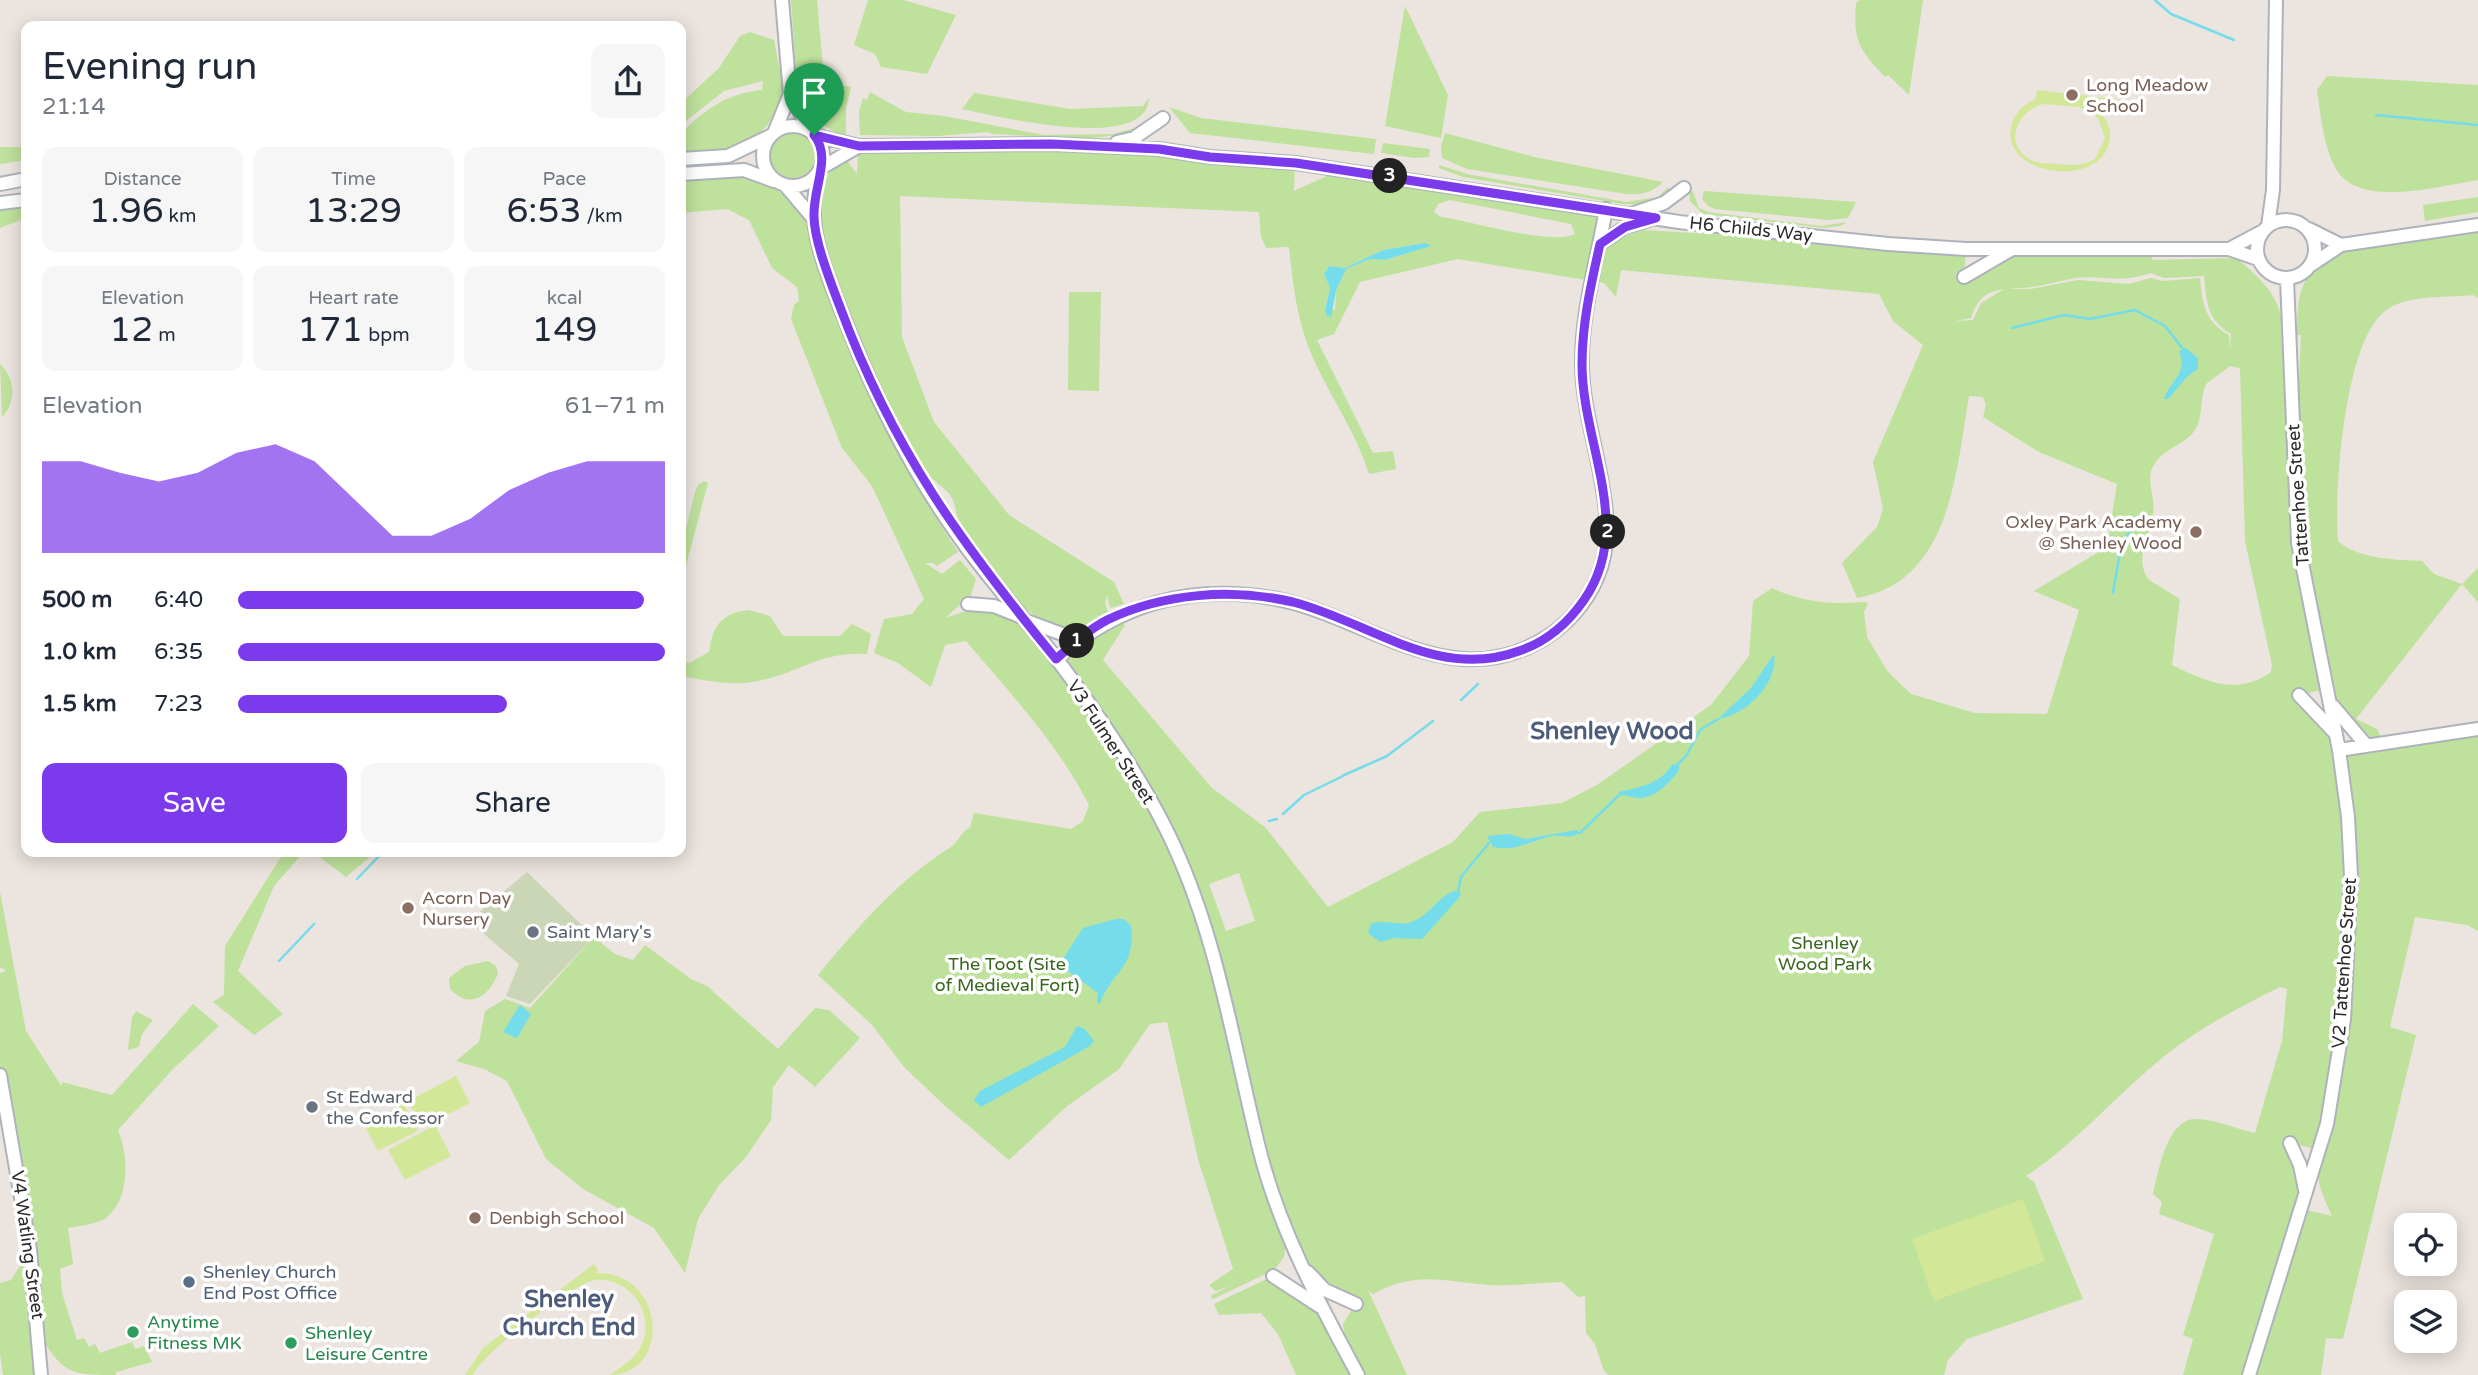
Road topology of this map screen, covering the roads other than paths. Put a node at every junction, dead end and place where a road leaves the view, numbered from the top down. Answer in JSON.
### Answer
{"nodes":[{"id":1,"x":782,"y":0,"type":"edge"},
{"id":2,"x":2276,"y":0,"type":"edge"},
{"id":3,"x":790,"y":94,"type":"junction"},
{"id":4,"x":1163,"y":118,"type":"dead end"},
{"id":5,"x":812,"y":133,"type":"junction"},
{"id":6,"x":773,"y":134,"type":"junction"},
{"id":7,"x":859,"y":146,"type":"junction"},
{"id":8,"x":1104,"y":146,"type":"junction"},
{"id":9,"x":686,"y":159,"type":"edge"},
{"id":10,"x":819,"y":171,"type":"junction"},
{"id":11,"x":686,"y":173,"type":"edge"},
{"id":12,"x":21,"y":180,"type":"edge"},
{"id":13,"x":0,"y":184,"type":"edge"},
{"id":14,"x":781,"y":184,"type":"junction"},
{"id":15,"x":1684,"y":188,"type":"dead end"},
{"id":16,"x":2273,"y":190,"type":"junction"},
{"id":17,"x":21,"y":201,"type":"edge"},
{"id":18,"x":0,"y":203,"type":"edge"},
{"id":19,"x":1605,"y":209,"type":"junction"},
{"id":20,"x":1630,"y":214,"type":"junction"},
{"id":21,"x":813,"y":218,"type":"junction"},
{"id":22,"x":1656,"y":218,"type":"junction"},
{"id":23,"x":2290,"y":220,"type":"junction"},
{"id":24,"x":2302,"y":225,"type":"junction"},
{"id":25,"x":2478,"y":225,"type":"edge"},
{"id":26,"x":2264,"y":229,"type":"junction"},
{"id":27,"x":1600,"y":244,"type":"junction"},
{"id":28,"x":2346,"y":245,"type":"junction"},
{"id":29,"x":2012,"y":249,"type":"junction"},
{"id":30,"x":2228,"y":249,"type":"junction"},
{"id":31,"x":2258,"y":259,"type":"junction"},
{"id":32,"x":2310,"y":266,"type":"junction"},
{"id":33,"x":1964,"y":277,"type":"dead end"},
{"id":34,"x":2287,"y":279,"type":"junction"},
{"id":35,"x":968,"y":604,"type":"dead end"},
{"id":36,"x":1023,"y":619,"type":"junction"},
{"id":37,"x":1078,"y":640,"type":"junction"},
{"id":38,"x":1056,"y":659,"type":"junction"},
{"id":39,"x":2299,"y":695,"type":"dead end"},
{"id":40,"x":2329,"y":700,"type":"junction"},
{"id":41,"x":2478,"y":729,"type":"edge"},
{"id":42,"x":2336,"y":733,"type":"junction"},
{"id":43,"x":2366,"y":745,"type":"junction"},
{"id":44,"x":2339,"y":750,"type":"junction"},
{"id":45,"x":0,"y":1075,"type":"edge"},
{"id":46,"x":2290,"y":1143,"type":"dead end"},
{"id":47,"x":2306,"y":1193,"type":"junction"},
{"id":48,"x":1301,"y":1264,"type":"junction"},
{"id":49,"x":1273,"y":1276,"type":"dead end"},
{"id":50,"x":1356,"y":1304,"type":"dead end"},
{"id":51,"x":1322,"y":1309,"type":"junction"},
{"id":52,"x":41,"y":1375,"type":"edge"},
{"id":53,"x":1359,"y":1375,"type":"edge"},
{"id":54,"x":2249,"y":1375,"type":"edge"}],
"edges":[{"from":1,"to":3,"type":"street"},
{"from":2,"to":16,"type":"street"},
{"from":3,"to":5,"type":"street"},
{"from":3,"to":6,"type":"street"},
{"from":4,"to":8,"type":"street"},
{"from":5,"to":6,"type":"street"},
{"from":5,"to":7,"type":"street","name":"H6 Childs Way"},
{"from":5,"to":10,"type":"street"},
{"from":6,"to":9,"type":"street"},
{"from":6,"to":14,"type":"street"},
{"from":7,"to":8,"type":"street","name":"H6 Childs Way"},
{"from":7,"to":10,"type":"street"},
{"from":8,"to":19,"type":"street","name":"H6 Childs Way"},
{"from":10,"to":14,"type":"street"},
{"from":10,"to":21,"type":"street","name":"V3 Fulmer Street"},
{"from":11,"to":14,"type":"street"},
{"from":12,"to":13,"type":"street"},
{"from":14,"to":21,"type":"street","name":"V3 Fulmer Street"},
{"from":15,"to":20,"type":"street"},
{"from":16,"to":23,"type":"street"},
{"from":16,"to":26,"type":"street"},
{"from":17,"to":18,"type":"street"},
{"from":19,"to":20,"type":"street","name":"H6 Childs Way"},
{"from":19,"to":27,"type":"street"},
{"from":20,"to":22,"type":"street","name":"H6 Childs Way"},
{"from":21,"to":36,"type":"street","name":"V3 Fulmer Street"},
{"from":22,"to":27,"type":"street"},
{"from":22,"to":29,"type":"street","name":"H6 Childs Way"},
{"from":23,"to":24,"type":"street"},
{"from":23,"to":26,"type":"street"},
{"from":24,"to":28,"type":"street"},
{"from":24,"to":32,"type":"street"},
{"from":25,"to":28,"type":"street"},
{"from":26,"to":30,"type":"street","name":"H6 Childs Way"},
{"from":26,"to":31,"type":"street"},
{"from":27,"to":37,"type":"street"},
{"from":28,"to":32,"type":"street"},
{"from":29,"to":30,"type":"street","name":"H6 Childs Way"},
{"from":29,"to":33,"type":"street"},
{"from":30,"to":31,"type":"street","name":"H6 Childs Way"},
{"from":31,"to":34,"type":"street"},
{"from":32,"to":34,"type":"street"},
{"from":34,"to":40,"type":"street","name":"Tattenhoe Street"},
{"from":35,"to":36,"type":"street"},
{"from":36,"to":37,"type":"street"},
{"from":36,"to":38,"type":"street","name":"V3 Fulmer Street"},
{"from":37,"to":38,"type":"street"},
{"from":38,"to":48,"type":"street","name":"V3 Fulmer Street"},
{"from":39,"to":42,"type":"street"},
{"from":40,"to":42,"type":"street","name":"Tattenhoe Street"},
{"from":40,"to":43,"type":"street"},
{"from":41,"to":43,"type":"street"},
{"from":42,"to":44,"type":"street","name":"Tattenhoe Street"},
{"from":43,"to":44,"type":"street"},
{"from":44,"to":47,"type":"street","name":"V2 Tattenhoe Street"},
{"from":45,"to":52,"type":"street","name":"V4 Watling Street"},
{"from":46,"to":47,"type":"street"},
{"from":47,"to":54,"type":"street","name":"V2 Tattenhoe Street"},
{"from":48,"to":50,"type":"street"},
{"from":48,"to":51,"type":"street","name":"V3 Fulmer Street"},
{"from":49,"to":51,"type":"street"},
{"from":51,"to":53,"type":"street","name":"V3 Fulmer Street"}]}
